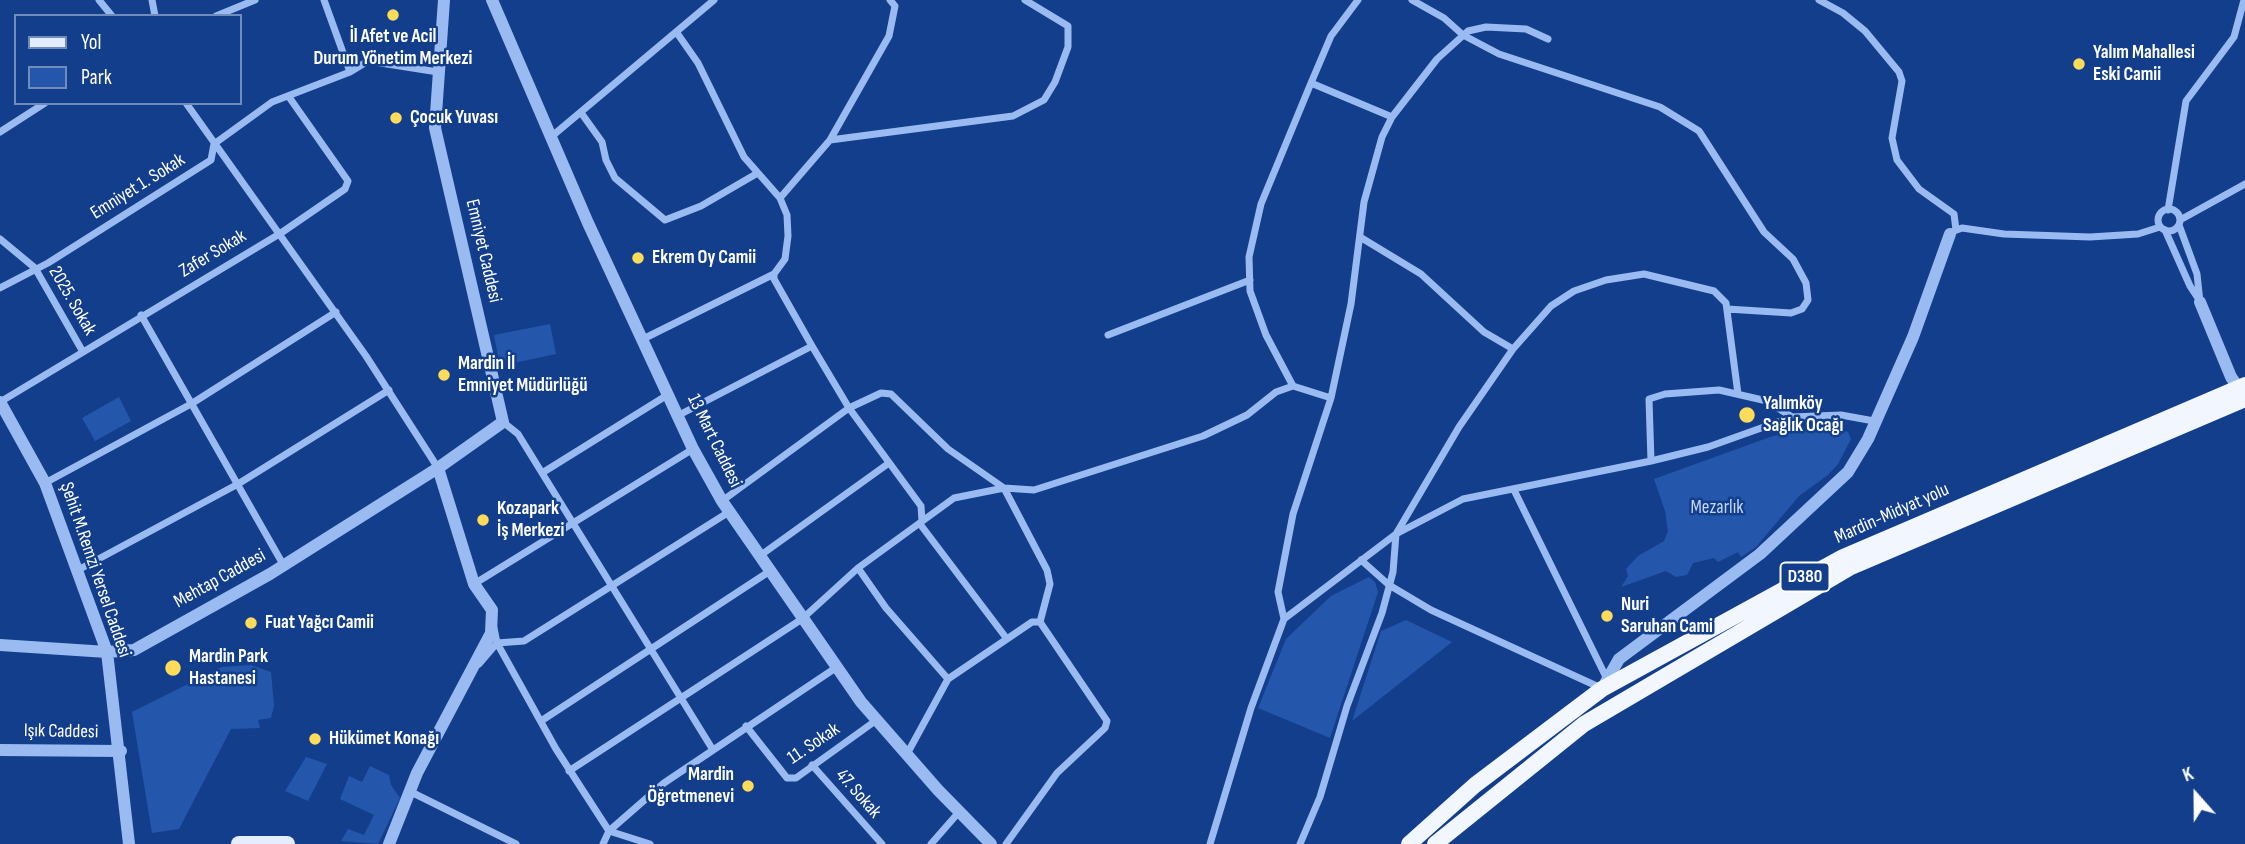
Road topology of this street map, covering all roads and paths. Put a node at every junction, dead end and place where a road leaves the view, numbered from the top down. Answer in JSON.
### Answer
{"nodes":[{"id":1,"x":99,"y":0,"type":"edge"},
{"id":2,"x":255,"y":0,"type":"edge"},
{"id":3,"x":324,"y":0,"type":"edge"},
{"id":4,"x":444,"y":0,"type":"edge"},
{"id":5,"x":492,"y":0,"type":"edge"},
{"id":6,"x":714,"y":0,"type":"edge"},
{"id":7,"x":890,"y":0,"type":"edge"},
{"id":8,"x":1025,"y":0,"type":"edge"},
{"id":9,"x":1359,"y":0,"type":"edge"},
{"id":10,"x":1412,"y":0,"type":"edge"},
{"id":11,"x":1819,"y":0,"type":"edge"},
{"id":12,"x":2244,"y":0,"type":"edge"},
{"id":13,"x":110,"y":14,"type":"edge"},
{"id":14,"x":220,"y":14,"type":"edge"},
{"id":15,"x":677,"y":33,"type":"junction"},
{"id":16,"x":1463,"y":35,"type":"junction"},
{"id":17,"x":1548,"y":39,"type":"dead end"},
{"id":18,"x":350,"y":72,"type":"junction"},
{"id":19,"x":438,"y":72,"type":"junction"},
{"id":20,"x":1311,"y":83,"type":"junction"},
{"id":21,"x":289,"y":97,"type":"junction"},
{"id":22,"x":43,"y":105,"type":"edge"},
{"id":23,"x":187,"y":105,"type":"edge"},
{"id":24,"x":582,"y":114,"type":"junction"},
{"id":25,"x":1392,"y":117,"type":"junction"},
{"id":26,"x":0,"y":132,"type":"edge"},
{"id":27,"x":551,"y":137,"type":"junction"},
{"id":28,"x":830,"y":140,"type":"junction"},
{"id":29,"x":214,"y":144,"type":"junction"},
{"id":30,"x":756,"y":174,"type":"junction"},
{"id":31,"x":2245,"y":184,"type":"edge"},
{"id":32,"x":780,"y":198,"type":"junction"},
{"id":33,"x":2168,"y":210,"type":"junction"},
{"id":34,"x":2180,"y":222,"type":"junction"},
{"id":35,"x":2163,"y":229,"type":"junction"},
{"id":36,"x":1953,"y":232,"type":"junction"},
{"id":37,"x":281,"y":233,"type":"junction"},
{"id":38,"x":1360,"y":237,"type":"junction"},
{"id":39,"x":0,"y":239,"type":"edge"},
{"id":40,"x":35,"y":268,"type":"junction"},
{"id":41,"x":774,"y":274,"type":"junction"},
{"id":42,"x":1250,"y":280,"type":"junction"},
{"id":43,"x":0,"y":288,"type":"edge"},
{"id":44,"x":2200,"y":302,"type":"junction"},
{"id":45,"x":1727,"y":309,"type":"junction"},
{"id":46,"x":336,"y":312,"type":"junction"},
{"id":47,"x":141,"y":316,"type":"junction"},
{"id":48,"x":1108,"y":335,"type":"dead end"},
{"id":49,"x":643,"y":338,"type":"junction"},
{"id":50,"x":812,"y":346,"type":"junction"},
{"id":51,"x":1513,"y":349,"type":"junction"},
{"id":52,"x":83,"y":352,"type":"junction"},
{"id":53,"x":1293,"y":386,"type":"junction"},
{"id":54,"x":389,"y":390,"type":"junction"},
{"id":55,"x":2243,"y":392,"type":"edge"},
{"id":56,"x":670,"y":394,"type":"junction"},
{"id":57,"x":1738,"y":394,"type":"junction"},
{"id":58,"x":1331,"y":398,"type":"junction"},
{"id":59,"x":0,"y":402,"type":"edge"},
{"id":60,"x":191,"y":404,"type":"junction"},
{"id":61,"x":849,"y":408,"type":"junction"},
{"id":62,"x":679,"y":415,"type":"junction"},
{"id":63,"x":1792,"y":417,"type":"junction"},
{"id":64,"x":1874,"y":421,"type":"junction"},
{"id":65,"x":503,"y":422,"type":"junction"},
{"id":66,"x":693,"y":449,"type":"junction"},
{"id":67,"x":1651,"y":461,"type":"junction"},
{"id":68,"x":889,"y":463,"type":"junction"},
{"id":69,"x":438,"y":472,"type":"junction"},
{"id":70,"x":542,"y":473,"type":"junction"},
{"id":71,"x":45,"y":483,"type":"junction"},
{"id":72,"x":238,"y":484,"type":"junction"},
{"id":73,"x":1004,"y":488,"type":"junction"},
{"id":74,"x":1514,"y":490,"type":"junction"},
{"id":75,"x":726,"y":506,"type":"junction"},
{"id":76,"x":921,"y":522,"type":"junction"},
{"id":77,"x":573,"y":524,"type":"junction"},
{"id":78,"x":1396,"y":534,"type":"junction"},
{"id":79,"x":761,"y":555,"type":"junction"},
{"id":80,"x":1361,"y":560,"type":"junction"},
{"id":81,"x":284,"y":566,"type":"junction"},
{"id":82,"x":858,"y":568,"type":"junction"},
{"id":83,"x":78,"y":570,"type":"junction"},
{"id":84,"x":770,"y":571,"type":"junction"},
{"id":85,"x":474,"y":584,"type":"junction"},
{"id":86,"x":1389,"y":585,"type":"junction"},
{"id":87,"x":612,"y":587,"type":"junction"},
{"id":88,"x":802,"y":619,"type":"junction"},
{"id":89,"x":1284,"y":619,"type":"junction"},
{"id":90,"x":491,"y":620,"type":"junction"},
{"id":91,"x":1040,"y":622,"type":"junction"},
{"id":92,"x":1007,"y":639,"type":"junction"},
{"id":93,"x":1,"y":641,"type":"edge"},
{"id":94,"x":497,"y":643,"type":"junction"},
{"id":95,"x":650,"y":649,"type":"junction"},
{"id":96,"x":107,"y":652,"type":"junction"},
{"id":97,"x":837,"y":667,"type":"junction"},
{"id":98,"x":467,"y":678,"type":"junction"},
{"id":99,"x":948,"y":679,"type":"junction"},
{"id":100,"x":1604,"y":683,"type":"junction"},
{"id":101,"x":678,"y":699,"type":"junction"},
{"id":102,"x":878,"y":719,"type":"junction"},
{"id":103,"x":541,"y":721,"type":"junction"},
{"id":104,"x":746,"y":726,"type":"junction"},
{"id":105,"x":0,"y":750,"type":"edge"},
{"id":106,"x":713,"y":750,"type":"junction"},
{"id":107,"x":121,"y":751,"type":"junction"},
{"id":108,"x":907,"y":754,"type":"junction"},
{"id":109,"x":811,"y":765,"type":"junction"},
{"id":110,"x":569,"y":771,"type":"junction"},
{"id":111,"x":411,"y":792,"type":"junction"},
{"id":112,"x":960,"y":812,"type":"junction"},
{"id":113,"x":608,"y":831,"type":"junction"},
{"id":114,"x":129,"y":844,"type":"edge"},
{"id":115,"x":239,"y":844,"type":"edge"},
{"id":116,"x":287,"y":844,"type":"edge"},
{"id":117,"x":389,"y":844,"type":"edge"},
{"id":118,"x":516,"y":844,"type":"edge"},
{"id":119,"x":603,"y":844,"type":"edge"},
{"id":120,"x":650,"y":844,"type":"edge"},
{"id":121,"x":882,"y":844,"type":"edge"},
{"id":122,"x":931,"y":844,"type":"edge"},
{"id":123,"x":992,"y":844,"type":"edge"},
{"id":124,"x":1006,"y":844,"type":"edge"},
{"id":125,"x":1210,"y":844,"type":"edge"},
{"id":126,"x":1300,"y":844,"type":"edge"},
{"id":127,"x":1409,"y":844,"type":"edge"},
{"id":128,"x":1435,"y":844,"type":"edge"}],
"edges":[{"from":1,"to":13,"type":"street"},
{"from":2,"to":14,"type":"street"},
{"from":3,"to":18,"type":"street"},
{"from":4,"to":19,"type":"street","name":"Emniyet Caddesi"},
{"from":5,"to":27,"type":"street","name":"13 Mart Caddesi"},
{"from":6,"to":15,"type":"street"},
{"from":7,"to":28,"type":"street"},
{"from":8,"to":28,"type":"street"},
{"from":9,"to":20,"type":"street"},
{"from":10,"to":16,"type":"street"},
{"from":11,"to":36,"type":"street"},
{"from":12,"to":33,"type":"street"},
{"from":15,"to":24,"type":"street"},
{"from":15,"to":30,"type":"street"},
{"from":16,"to":17,"type":"street"},
{"from":16,"to":25,"type":"street"},
{"from":16,"to":45,"type":"street"},
{"from":18,"to":19,"type":"street","name":"Emniyet 1. Sokak"},
{"from":18,"to":21,"type":"street","name":"Emniyet 1. Sokak"},
{"from":19,"to":65,"type":"street","name":"Emniyet Caddesi"},
{"from":20,"to":25,"type":"street"},
{"from":20,"to":42,"type":"street"},
{"from":21,"to":29,"type":"street","name":"Emniyet 1. Sokak"},
{"from":21,"to":37,"type":"street","name":"Zafer Sokak"},
{"from":22,"to":26,"type":"street"},
{"from":23,"to":29,"type":"street"},
{"from":24,"to":27,"type":"street"},
{"from":24,"to":30,"type":"street"},
{"from":25,"to":38,"type":"street"},
{"from":27,"to":49,"type":"street","name":"13 Mart Caddesi"},
{"from":28,"to":32,"type":"street"},
{"from":29,"to":37,"type":"street"},
{"from":29,"to":40,"type":"street","name":"Emniyet 1. Sokak"},
{"from":30,"to":32,"type":"street"},
{"from":31,"to":34,"type":"street"},
{"from":32,"to":41,"type":"street"},
{"from":33,"to":34,"type":"street"},
{"from":33,"to":35,"type":"street"},
{"from":34,"to":35,"type":"street"},
{"from":34,"to":44,"type":"street"},
{"from":35,"to":36,"type":"street"},
{"from":35,"to":44,"type":"street"},
{"from":36,"to":64,"type":"street"},
{"from":37,"to":46,"type":"street"},
{"from":37,"to":47,"type":"street","name":"Zafer Sokak"},
{"from":38,"to":51,"type":"street"},
{"from":38,"to":58,"type":"street"},
{"from":39,"to":40,"type":"street","name":"2025. Sokak"},
{"from":40,"to":43,"type":"street","name":"Emniyet 1. Sokak"},
{"from":40,"to":52,"type":"street","name":"2025. Sokak"},
{"from":41,"to":49,"type":"street"},
{"from":41,"to":50,"type":"street"},
{"from":42,"to":48,"type":"street"},
{"from":42,"to":53,"type":"street"},
{"from":44,"to":55,"type":"street"},
{"from":45,"to":51,"type":"street"},
{"from":45,"to":57,"type":"street"},
{"from":46,"to":54,"type":"street"},
{"from":46,"to":60,"type":"street"},
{"from":47,"to":52,"type":"street","name":"Zafer Sokak"},
{"from":47,"to":60,"type":"street"},
{"from":49,"to":56,"type":"street","name":"13 Mart Caddesi"},
{"from":50,"to":61,"type":"street"},
{"from":50,"to":62,"type":"street"},
{"from":51,"to":78,"type":"street"},
{"from":52,"to":59,"type":"street","name":"Zafer Sokak"},
{"from":53,"to":58,"type":"street"},
{"from":53,"to":73,"type":"street"},
{"from":54,"to":69,"type":"street"},
{"from":54,"to":72,"type":"street"},
{"from":55,"to":100,"type":"highway","name":"Mardin-Midyat yolu","number":"D380"},
{"from":55,"to":128,"type":"highway","name":"Mardin-Midyat yolu","number":"D380"},
{"from":56,"to":62,"type":"street","name":"13 Mart Caddesi"},
{"from":56,"to":70,"type":"street"},
{"from":57,"to":63,"type":"street"},
{"from":57,"to":67,"type":"street"},
{"from":58,"to":89,"type":"street"},
{"from":59,"to":71,"type":"street","name":"Şehit M.Remzi Yersel Caddesi"},
{"from":60,"to":71,"type":"street"},
{"from":60,"to":72,"type":"street"},
{"from":61,"to":68,"type":"street"},
{"from":61,"to":73,"type":"street"},
{"from":61,"to":75,"type":"street"},
{"from":62,"to":66,"type":"street","name":"13 Mart Caddesi"},
{"from":63,"to":64,"type":"street"},
{"from":63,"to":67,"type":"street"},
{"from":64,"to":100,"type":"street"},
{"from":65,"to":69,"type":"street"},
{"from":65,"to":70,"type":"street"},
{"from":66,"to":75,"type":"street","name":"13 Mart Caddesi"},
{"from":66,"to":77,"type":"street"},
{"from":67,"to":74,"type":"street"},
{"from":68,"to":76,"type":"street"},
{"from":68,"to":79,"type":"street"},
{"from":69,"to":81,"type":"street","name":"Mehtap Caddesi"},
{"from":69,"to":85,"type":"street"},
{"from":70,"to":77,"type":"street"},
{"from":71,"to":83,"type":"street","name":"Şehit M.Remzi Yersel Caddesi"},
{"from":72,"to":81,"type":"street"},
{"from":72,"to":83,"type":"street"},
{"from":73,"to":76,"type":"street"},
{"from":73,"to":91,"type":"street"},
{"from":74,"to":78,"type":"street"},
{"from":74,"to":100,"type":"street"},
{"from":75,"to":79,"type":"street","name":"13 Mart Caddesi"},
{"from":75,"to":87,"type":"street"},
{"from":76,"to":82,"type":"street"},
{"from":76,"to":92,"type":"street"},
{"from":77,"to":85,"type":"street"},
{"from":77,"to":87,"type":"street"},
{"from":78,"to":80,"type":"street"},
{"from":78,"to":86,"type":"street"},
{"from":79,"to":84,"type":"street","name":"13 Mart Caddesi"},
{"from":80,"to":86,"type":"street"},
{"from":80,"to":89,"type":"street"},
{"from":81,"to":96,"type":"street","name":"Mehtap Caddesi"},
{"from":82,"to":88,"type":"street"},
{"from":82,"to":99,"type":"street"},
{"from":83,"to":96,"type":"street","name":"Şehit M.Remzi Yersel Caddesi"},
{"from":84,"to":88,"type":"street","name":"13 Mart Caddesi"},
{"from":84,"to":95,"type":"street"},
{"from":85,"to":90,"type":"street"},
{"from":86,"to":100,"type":"street"},
{"from":86,"to":126,"type":"street"},
{"from":87,"to":94,"type":"street"},
{"from":87,"to":95,"type":"street"},
{"from":88,"to":97,"type":"street","name":"13 Mart Caddesi"},
{"from":88,"to":101,"type":"street"},
{"from":89,"to":125,"type":"street"},
{"from":90,"to":94,"type":"street"},
{"from":90,"to":98,"type":"street"},
{"from":91,"to":92,"type":"street"},
{"from":91,"to":124,"type":"street"},
{"from":92,"to":99,"type":"street"},
{"from":93,"to":96,"type":"street","name":"Mehtap Caddesi"},
{"from":94,"to":98,"type":"street"},
{"from":94,"to":103,"type":"street"},
{"from":95,"to":101,"type":"street"},
{"from":95,"to":103,"type":"street"},
{"from":96,"to":107,"type":"street","name":"Şehit M.Remzi Yersel Caddesi"},
{"from":97,"to":102,"type":"street","name":"13 Mart Caddesi"},
{"from":97,"to":104,"type":"street"},
{"from":98,"to":111,"type":"street"},
{"from":99,"to":108,"type":"street"},
{"from":100,"to":127,"type":"highway","name":"Mardin-Midyat yolu","number":"D380"},
{"from":101,"to":106,"type":"street"},
{"from":101,"to":110,"type":"street"},
{"from":102,"to":108,"type":"street","name":"13 Mart Caddesi"},
{"from":102,"to":109,"type":"street","name":"11. Sokak"},
{"from":103,"to":110,"type":"street"},
{"from":104,"to":106,"type":"street"},
{"from":104,"to":109,"type":"street","name":"11. Sokak"},
{"from":105,"to":107,"type":"street","name":"Işık Caddesi"},
{"from":106,"to":113,"type":"street"},
{"from":107,"to":114,"type":"street","name":"Şehit M.Remzi Yersel Caddesi"},
{"from":108,"to":112,"type":"street","name":"13 Mart Caddesi"},
{"from":109,"to":121,"type":"street","name":"47. Sokak"},
{"from":110,"to":113,"type":"street"},
{"from":111,"to":117,"type":"street"},
{"from":111,"to":118,"type":"street"},
{"from":112,"to":122,"type":"street"},
{"from":112,"to":123,"type":"street","name":"13 Mart Caddesi"},
{"from":113,"to":119,"type":"street"},
{"from":113,"to":120,"type":"street"},
{"from":115,"to":116,"type":"main road"}]}
